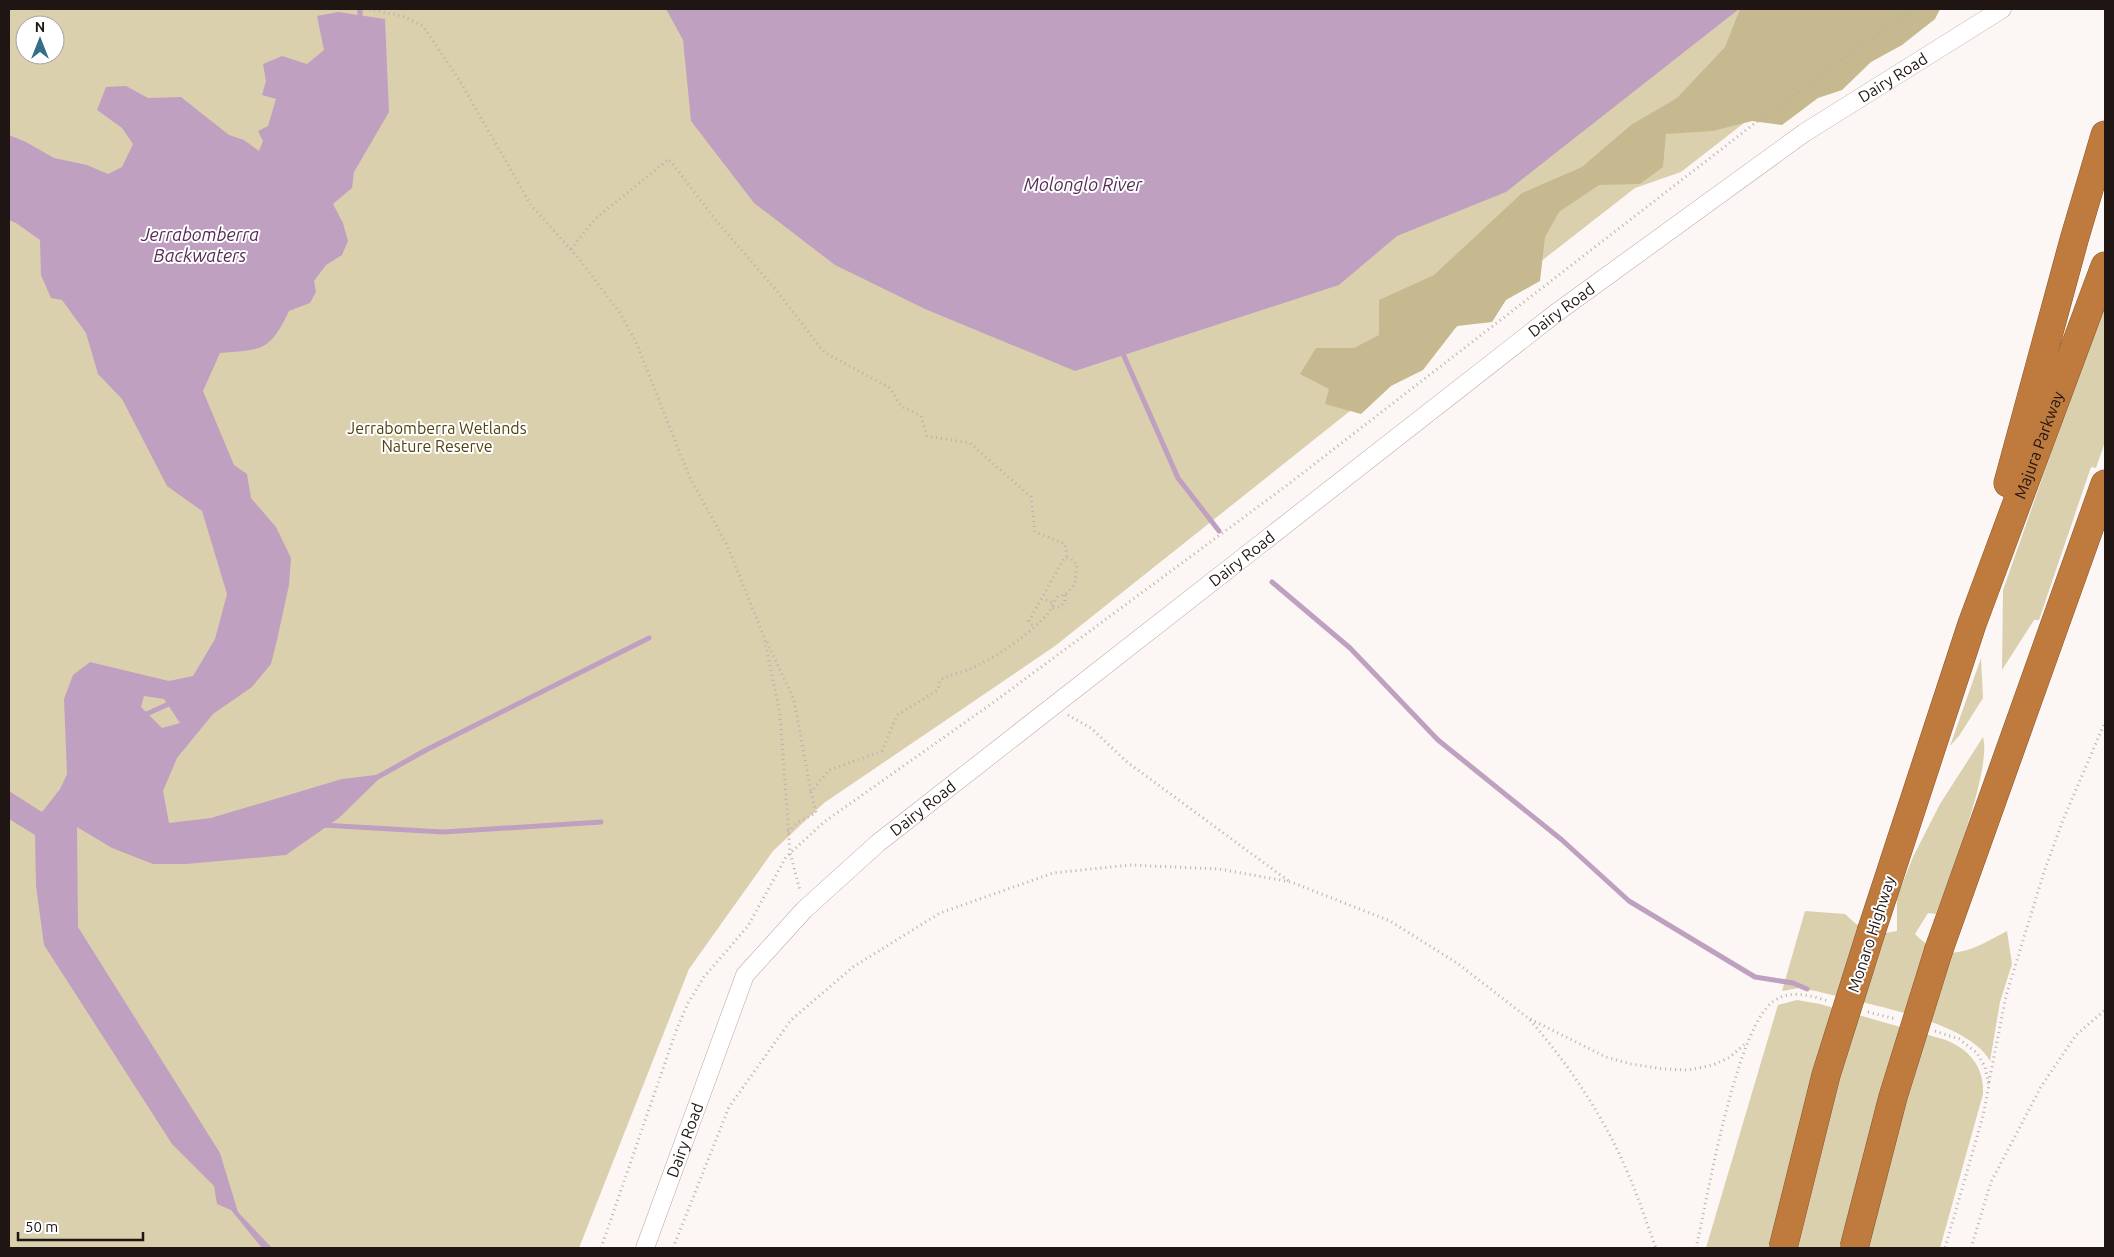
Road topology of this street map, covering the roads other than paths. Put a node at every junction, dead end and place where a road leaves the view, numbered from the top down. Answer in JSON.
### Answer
{"nodes":[{"id":1,"x":2002,"y":9,"type":"edge"},
{"id":2,"x":2105,"y":135,"type":"edge"},
{"id":3,"x":2105,"y":266,"type":"edge"},
{"id":4,"x":2105,"y":484,"type":"edge"},
{"id":5,"x":2105,"y":504,"type":"edge"},
{"id":6,"x":1972,"y":624,"type":"junction"},
{"id":7,"x":2053,"y":634,"type":"junction"},
{"id":8,"x":645,"y":1248,"type":"edge"},
{"id":9,"x":1783,"y":1248,"type":"edge"},
{"id":10,"x":1854,"y":1248,"type":"edge"}],
"edges":[{"from":1,"to":8,"type":"street","name":"Dairy Road"},
{"from":2,"to":6,"type":"highway"},
{"from":3,"to":6,"type":"highway","name":"Majura Parkway"},
{"from":4,"to":7,"type":"highway"},
{"from":5,"to":7,"type":"highway"},
{"from":6,"to":9,"type":"highway","name":"Monaro Highway","bridge":true},
{"from":7,"to":10,"type":"highway","bridge":true}]}
